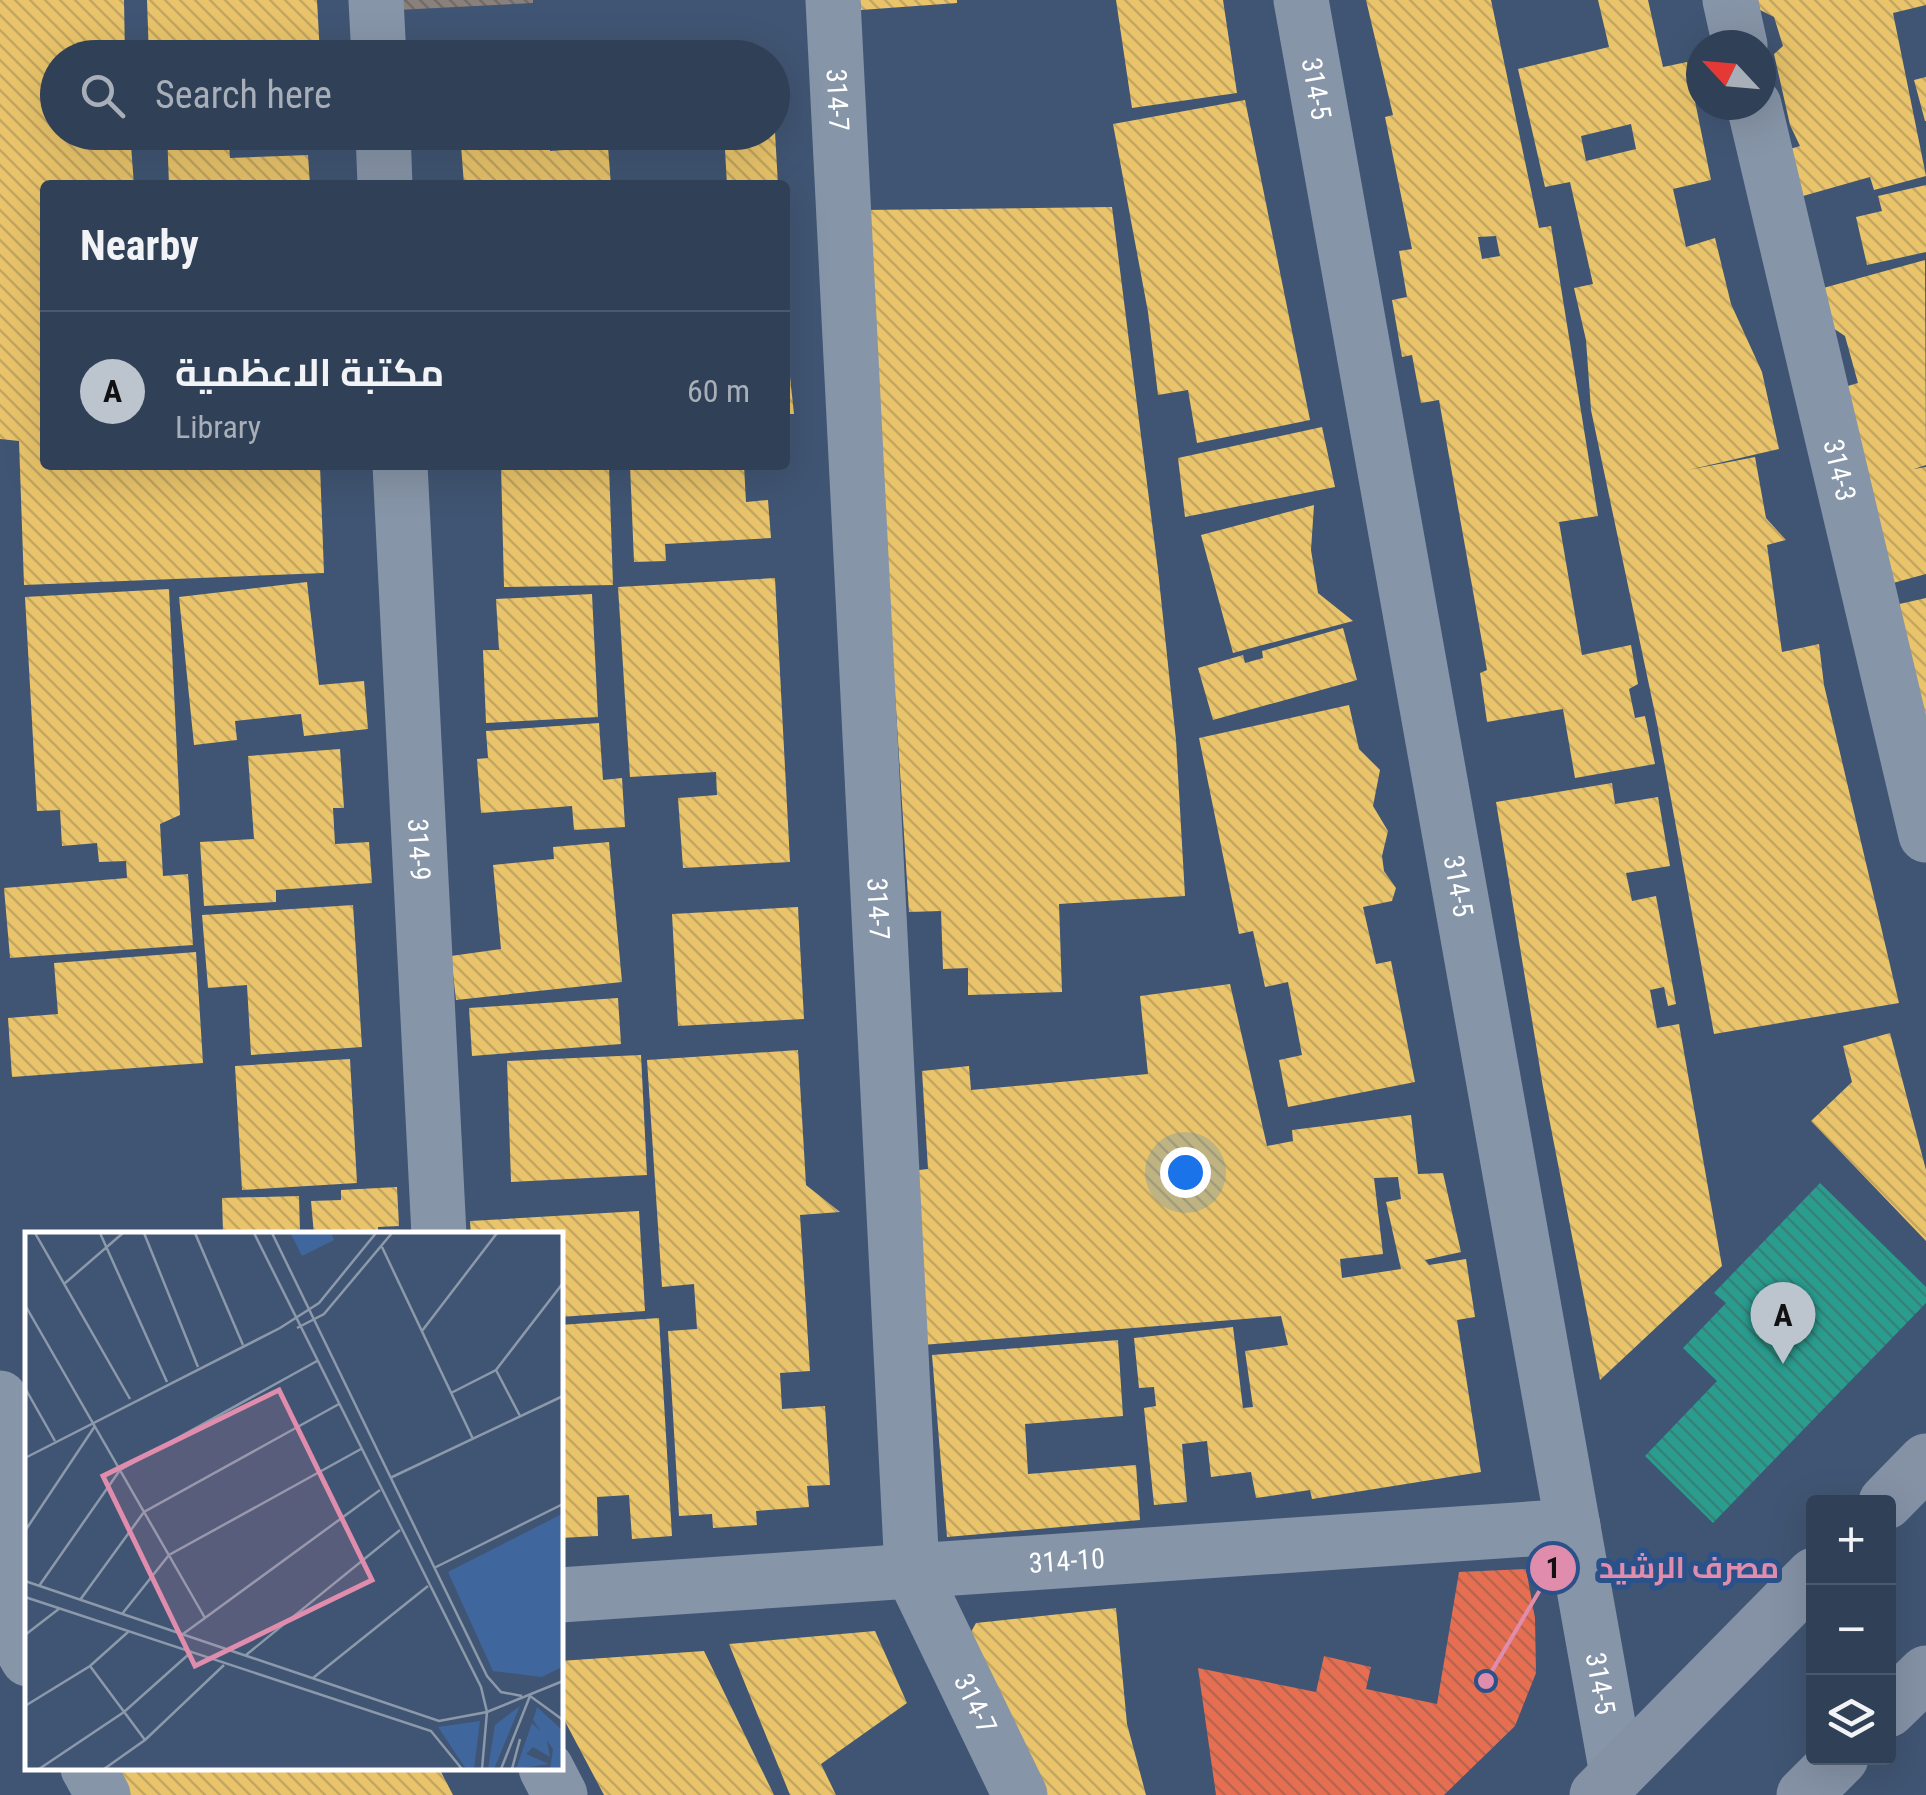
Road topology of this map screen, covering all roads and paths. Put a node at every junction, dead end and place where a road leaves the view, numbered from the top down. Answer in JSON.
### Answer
{"nodes":[{"id":1,"x":376,"y":0,"type":"edge"},
{"id":2,"x":833,"y":0,"type":"edge"},
{"id":3,"x":1301,"y":0,"type":"edge"},
{"id":4,"x":1730,"y":0,"type":"edge"},
{"id":5,"x":1737,"y":30,"type":"edge"},
{"id":6,"x":378,"y":40,"type":"edge"},
{"id":7,"x":1758,"y":120,"type":"edge"},
{"id":8,"x":384,"y":150,"type":"edge"},
{"id":9,"x":385,"y":180,"type":"edge"},
{"id":10,"x":400,"y":470,"type":"edge"},
{"id":11,"x":1926,"y":835,"type":"edge"},
{"id":12,"x":438,"y":1232,"type":"edge"},
{"id":13,"x":0,"y":1398,"type":"edge"},
{"id":14,"x":1926,"y":1462,"type":"edge"},
{"id":15,"x":1893,"y":1495,"type":"edge"},
{"id":16,"x":1573,"y":1526,"type":"junction"},
{"id":17,"x":912,"y":1571,"type":"junction"},
{"id":18,"x":1806,"y":1584,"type":"edge"},
{"id":19,"x":562,"y":1594,"type":"edge"},
{"id":20,"x":17,"y":1638,"type":"edge"},
{"id":21,"x":1926,"y":1673,"type":"edge"},
{"id":22,"x":1896,"y":1702,"type":"edge"},
{"id":23,"x":1835,"y":1765,"type":"edge"},
{"id":24,"x":89,"y":1770,"type":"edge"},
{"id":25,"x":547,"y":1770,"type":"edge"},
{"id":26,"x":1607,"y":1785,"type":"edge"},
{"id":27,"x":103,"y":1795,"type":"edge"},
{"id":28,"x":560,"y":1795,"type":"edge"},
{"id":29,"x":1020,"y":1795,"type":"edge"},
{"id":30,"x":1804,"y":1795,"type":"edge"}],
"edges":[{"from":1,"to":6,"type":"street"},
{"from":2,"to":17,"type":"street","name":"314-7"},
{"from":3,"to":16,"type":"street","name":"314-5"},
{"from":4,"to":5,"type":"street"},
{"from":7,"to":11,"type":"street","name":"314-3"},
{"from":8,"to":9,"type":"street"},
{"from":10,"to":12,"type":"street","name":"314-9"},
{"from":13,"to":20,"type":"street"},
{"from":14,"to":15,"type":"main road"},
{"from":16,"to":17,"type":"street","name":"314-10"},
{"from":16,"to":26,"type":"street","name":"314-5"},
{"from":17,"to":19,"type":"street","name":"314-10"},
{"from":17,"to":29,"type":"street","name":"314-7"},
{"from":18,"to":26,"type":"main road"},
{"from":21,"to":22,"type":"main road"},
{"from":23,"to":30,"type":"main road"},
{"from":24,"to":27,"type":"street"},
{"from":25,"to":28,"type":"street"}]}
